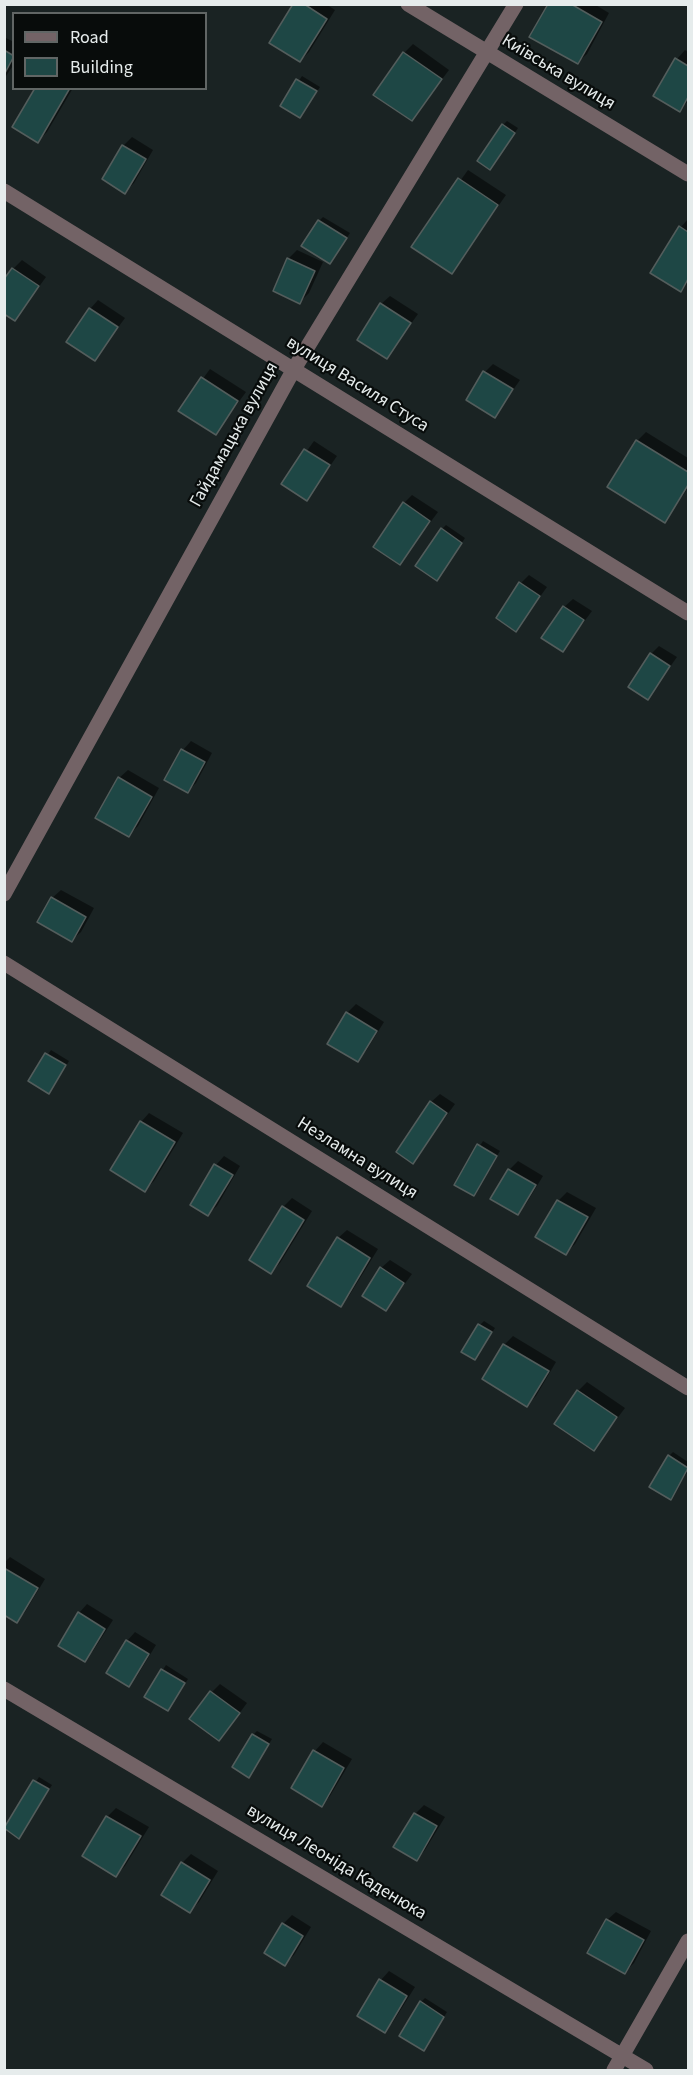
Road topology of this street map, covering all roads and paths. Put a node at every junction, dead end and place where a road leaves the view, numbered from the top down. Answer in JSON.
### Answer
{"nodes":[{"id":1,"x":408,"y":4,"type":"edge"},
{"id":2,"x":516,"y":4,"type":"edge"},
{"id":3,"x":486,"y":52,"type":"junction"},
{"id":4,"x":688,"y":174,"type":"edge"},
{"id":5,"x":4,"y":190,"type":"edge"},
{"id":6,"x":294,"y":369,"type":"junction"},
{"id":7,"x":688,"y":613,"type":"edge"},
{"id":8,"x":4,"y":894,"type":"edge"},
{"id":9,"x":4,"y":963,"type":"edge"},
{"id":10,"x":688,"y":1388,"type":"edge"},
{"id":11,"x":4,"y":1689,"type":"edge"},
{"id":12,"x":688,"y":1941,"type":"edge"},
{"id":13,"x":623,"y":2055,"type":"junction"},
{"id":14,"x":614,"y":2070,"type":"edge"},
{"id":15,"x":646,"y":2070,"type":"edge"}],
"edges":[{"from":1,"to":3,"type":"street","name":"Київська вулиця"},
{"from":2,"to":3,"type":"street","name":"Гайдамацька вулиця"},
{"from":3,"to":4,"type":"street","name":"Київська вулиця"},
{"from":3,"to":6,"type":"street","name":"Гайдамацька вулиця"},
{"from":5,"to":6,"type":"street","name":"вулиця Василя Стуса"},
{"from":6,"to":7,"type":"street","name":"вулиця Василя Стуса"},
{"from":6,"to":8,"type":"street","name":"Гайдамацька вулиця"},
{"from":9,"to":10,"type":"street","name":"Незламна вулиця"},
{"from":11,"to":13,"type":"street","name":"вулиця Леоніда Каденюка"},
{"from":12,"to":13,"type":"street"},
{"from":13,"to":14,"type":"street"},
{"from":13,"to":15,"type":"street","name":"вулиця Леоніда Каденюка"}]}
